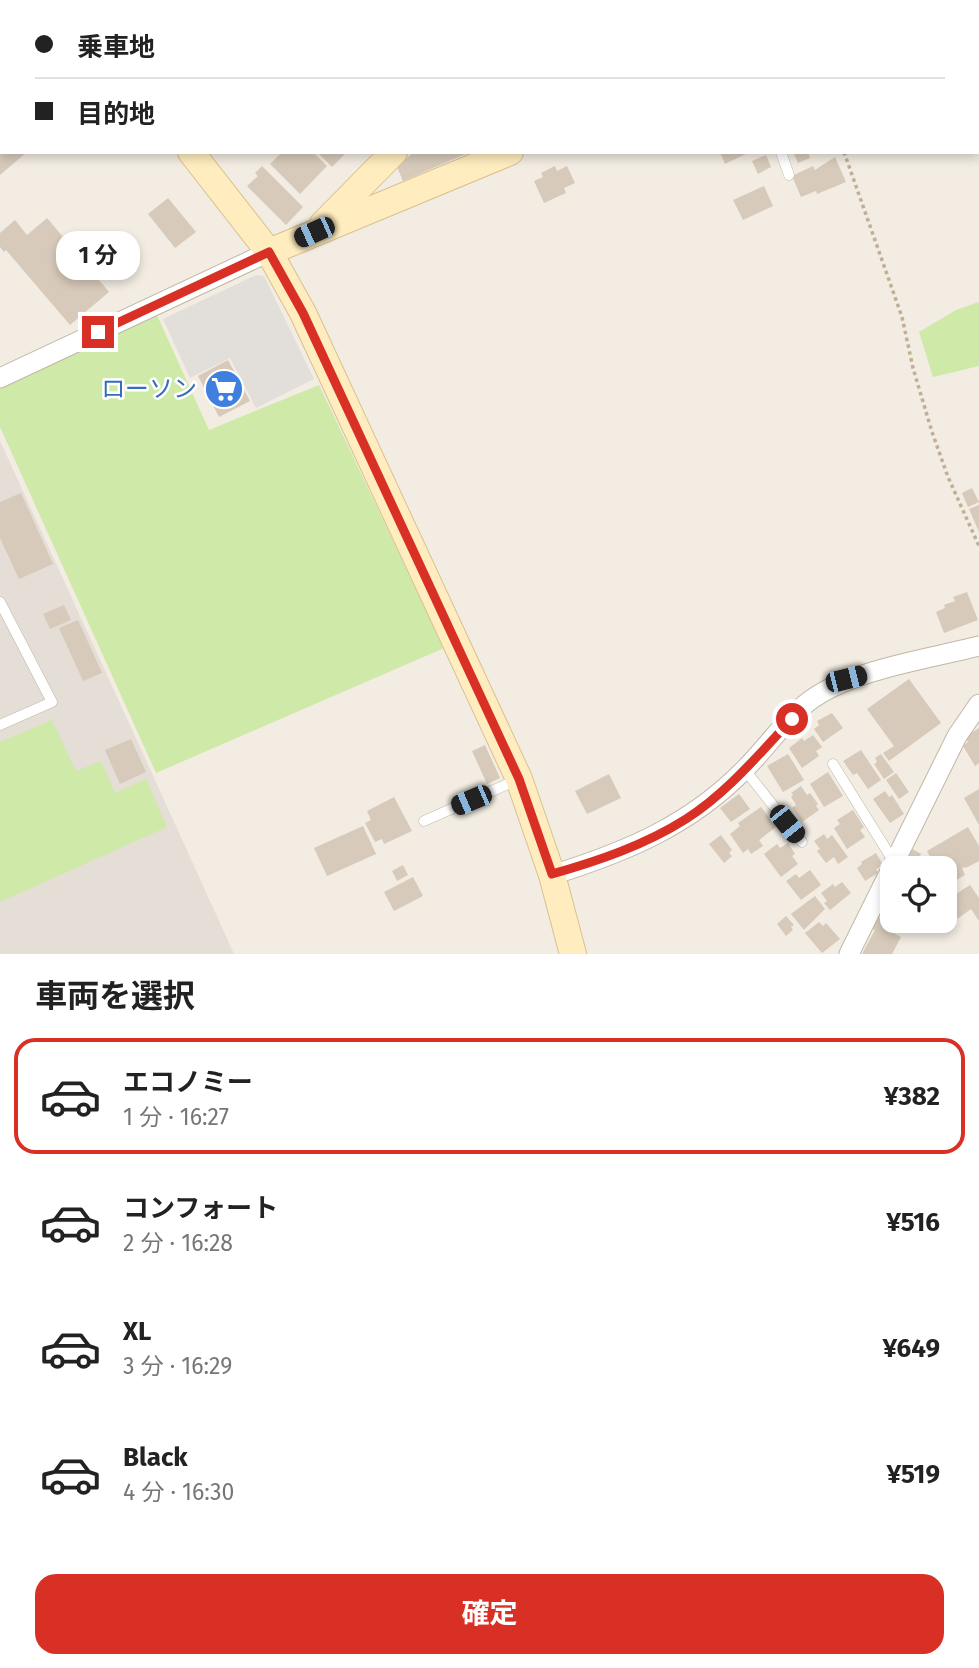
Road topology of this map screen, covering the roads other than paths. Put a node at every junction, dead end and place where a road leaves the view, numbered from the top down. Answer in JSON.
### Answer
{"nodes":[{"id":1,"x":193,"y":154,"type":"edge"},
{"id":2,"x":392,"y":154,"type":"edge"},
{"id":3,"x":505,"y":154,"type":"edge"},
{"id":4,"x":782,"y":154,"type":"edge"},
{"id":5,"x":789,"y":175,"type":"dead end"},
{"id":6,"x":314,"y":232,"type":"junction"},
{"id":7,"x":269,"y":252,"type":"junction"},
{"id":8,"x":0,"y":378,"type":"edge"},
{"id":9,"x":0,"y":602,"type":"edge"},
{"id":10,"x":979,"y":646,"type":"edge"},
{"id":11,"x":979,"y":705,"type":"edge"},
{"id":12,"x":0,"y":725,"type":"edge"},
{"id":13,"x":833,"y":764,"type":"dead end"},
{"id":14,"x":745,"y":770,"type":"junction"},
{"id":15,"x":519,"y":779,"type":"junction"},
{"id":16,"x":424,"y":821,"type":"dead end"},
{"id":17,"x":802,"y":842,"type":"dead end"},
{"id":18,"x":890,"y":856,"type":"edge"},
{"id":19,"x":897,"y":856,"type":"edge"},
{"id":20,"x":552,"y":874,"type":"junction"},
{"id":21,"x":880,"y":891,"type":"edge"},
{"id":22,"x":573,"y":954,"type":"edge"},
{"id":23,"x":849,"y":954,"type":"edge"}],
"edges":[{"from":1,"to":7,"type":"street"},
{"from":2,"to":6,"type":"street"},
{"from":3,"to":6,"type":"street"},
{"from":4,"to":5,"type":"lane"},
{"from":6,"to":7,"type":"street"},
{"from":7,"to":8,"type":"street"},
{"from":7,"to":15,"type":"street"},
{"from":9,"to":12,"type":"lane"},
{"from":10,"to":14,"type":"street"},
{"from":11,"to":19,"type":"street"},
{"from":13,"to":18,"type":"lane"},
{"from":14,"to":17,"type":"lane"},
{"from":14,"to":20,"type":"street"},
{"from":15,"to":16,"type":"lane"},
{"from":15,"to":20,"type":"street"},
{"from":20,"to":22,"type":"street"},
{"from":21,"to":23,"type":"street"}]}
